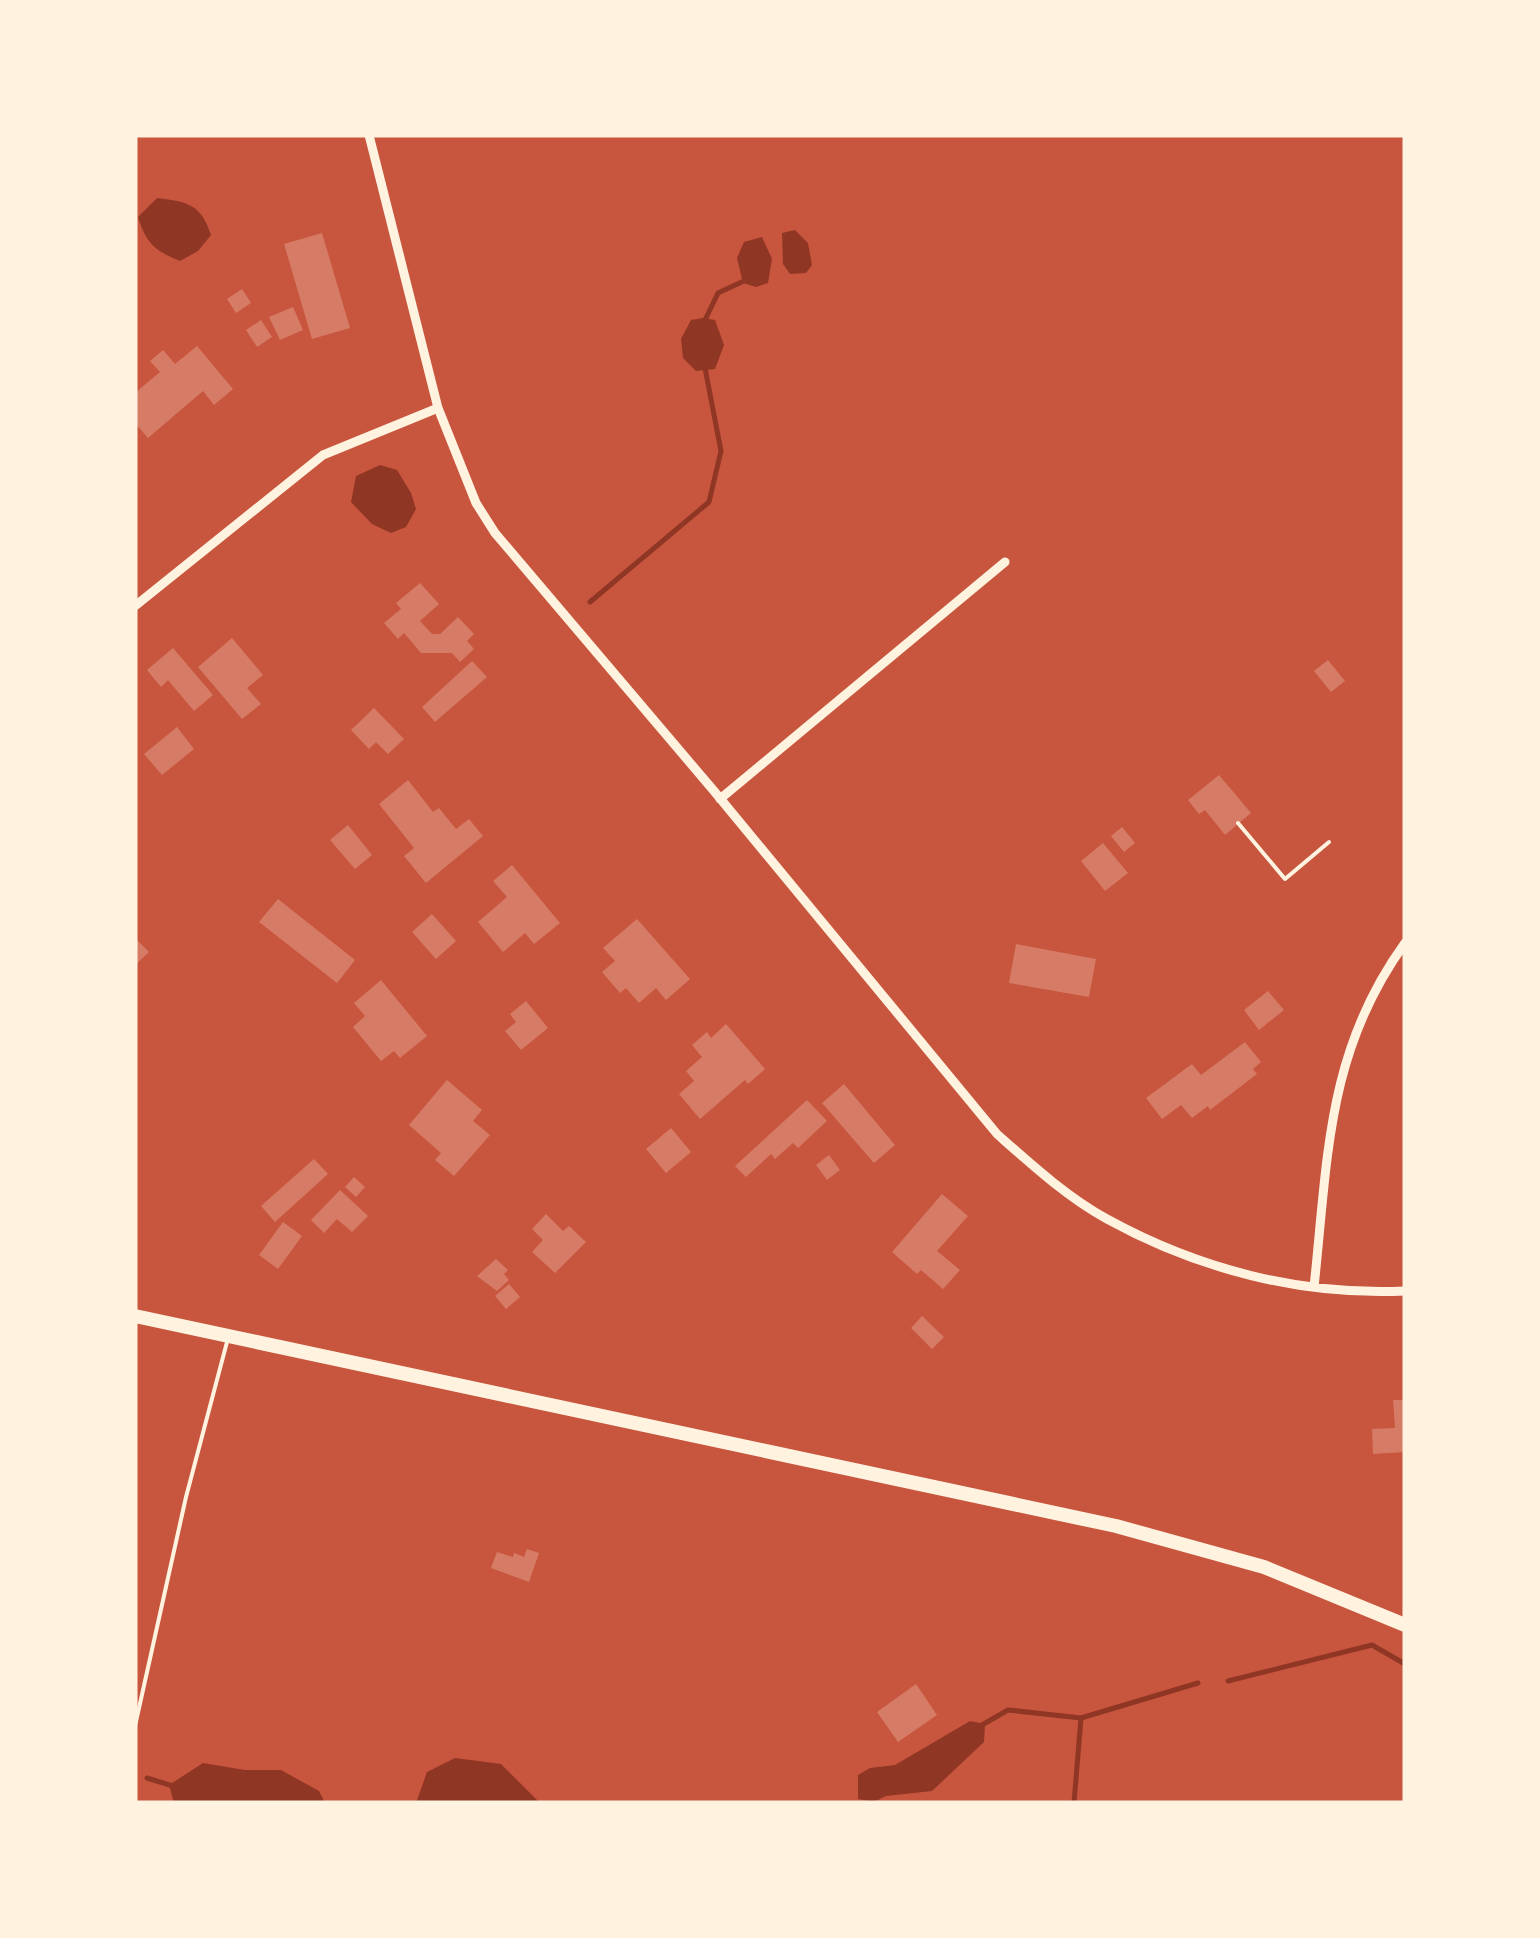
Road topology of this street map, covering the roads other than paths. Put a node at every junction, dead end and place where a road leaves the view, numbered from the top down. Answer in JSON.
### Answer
{"nodes":[{"id":1,"x":369,"y":135,"type":"edge"},
{"id":2,"x":438,"y":408,"type":"junction"},
{"id":3,"x":1004,"y":562,"type":"dead end"},
{"id":4,"x":135,"y":606,"type":"edge"},
{"id":5,"x":720,"y":799,"type":"junction"},
{"id":6,"x":1405,"y":943,"type":"edge"},
{"id":7,"x":1314,"y":1287,"type":"junction"},
{"id":8,"x":1405,"y":1291,"type":"edge"},
{"id":9,"x":135,"y":1316,"type":"edge"},
{"id":10,"x":229,"y":1337,"type":"junction"},
{"id":11,"x":1405,"y":1625,"type":"edge"},
{"id":12,"x":135,"y":1726,"type":"edge"}],
"edges":[{"from":1,"to":2,"type":"street"},
{"from":2,"to":4,"type":"street"},
{"from":2,"to":5,"type":"street"},
{"from":3,"to":5,"type":"street"},
{"from":5,"to":7,"type":"street"},
{"from":6,"to":7,"type":"street"},
{"from":7,"to":8,"type":"street"},
{"from":9,"to":10,"type":"highway"},
{"from":10,"to":11,"type":"highway"},
{"from":10,"to":12,"type":"lane"}]}
